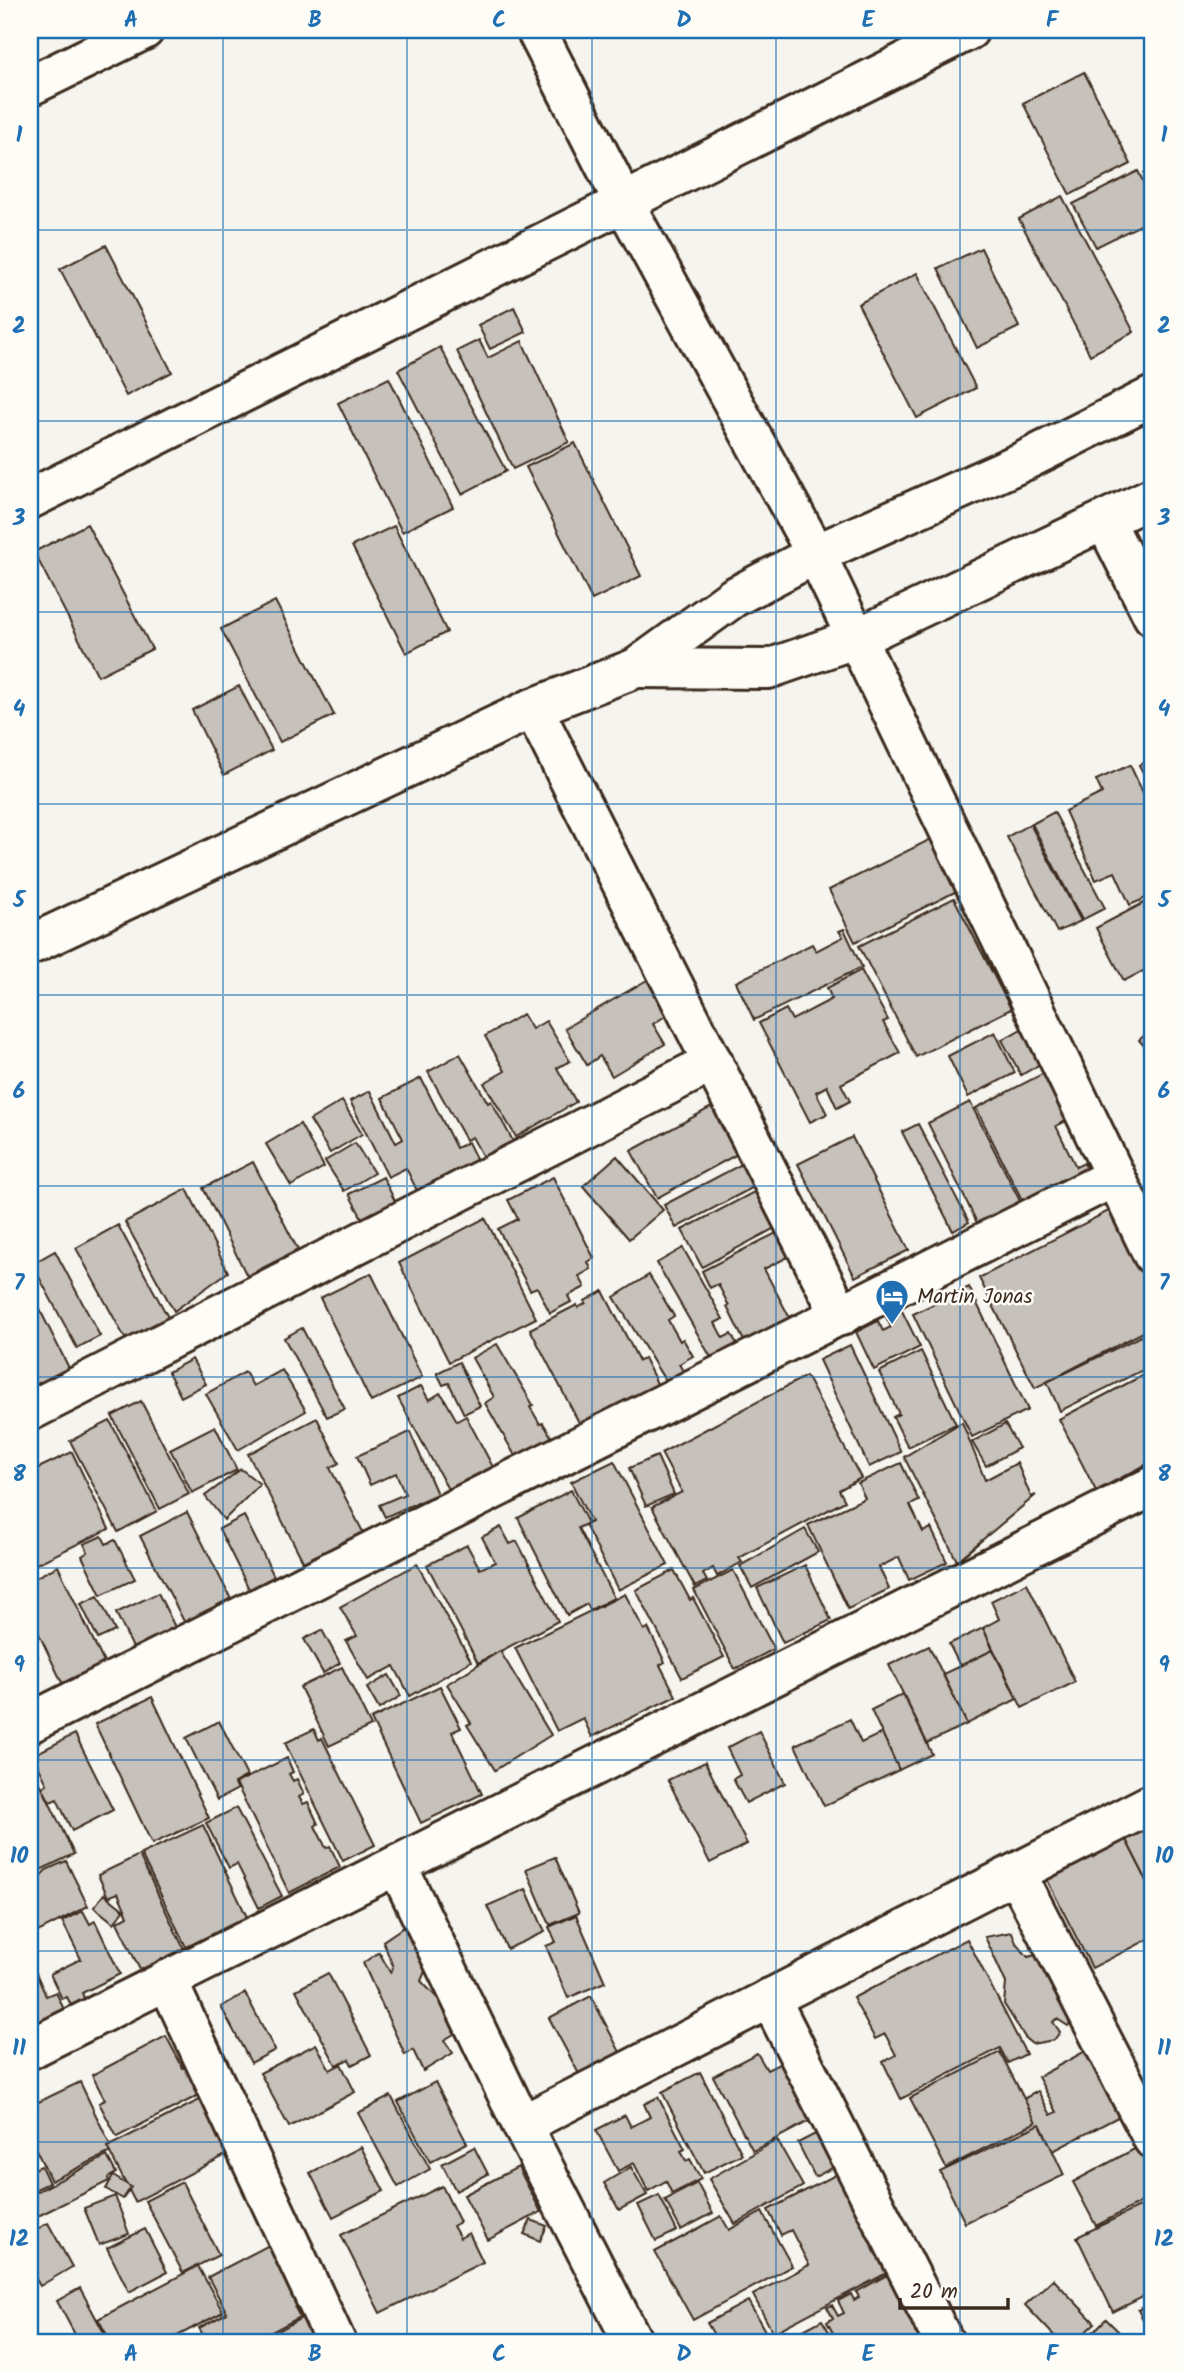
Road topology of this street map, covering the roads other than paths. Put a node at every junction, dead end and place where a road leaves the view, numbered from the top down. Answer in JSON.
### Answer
{"nodes":[{"id":1,"x":144,"y":30,"type":"edge"},
{"id":2,"x":537,"y":30,"type":"edge"},
{"id":3,"x":969,"y":30,"type":"edge"},
{"id":4,"x":30,"y":86,"type":"edge"},
{"id":5,"x":624,"y":203,"type":"junction"},
{"id":6,"x":1153,"y":397,"type":"edge"},
{"id":7,"x":1153,"y":497,"type":"edge"},
{"id":8,"x":30,"y":499,"type":"edge"},
{"id":9,"x":1105,"y":521,"type":"junction"},
{"id":10,"x":816,"y":554,"type":"junction"},
{"id":11,"x":1153,"y":616,"type":"edge"},
{"id":12,"x":858,"y":638,"type":"junction"},
{"id":13,"x":636,"y":668,"type":"junction"},
{"id":14,"x":533,"y":708,"type":"junction"},
{"id":15,"x":30,"y":945,"type":"edge"},
{"id":16,"x":713,"y":1062,"type":"junction"},
{"id":17,"x":1114,"y":1177,"type":"junction"},
{"id":18,"x":1153,"y":1255,"type":"edge"},
{"id":19,"x":841,"y":1316,"type":"junction"},
{"id":20,"x":30,"y":1411,"type":"edge"},
{"id":21,"x":1153,"y":1486,"type":"edge"},
{"id":22,"x":30,"y":1723,"type":"edge"},
{"id":23,"x":1153,"y":1802,"type":"edge"},
{"id":24,"x":397,"y":1865,"type":"junction"},
{"id":25,"x":1016,"y":1873,"type":"junction"},
{"id":26,"x":167,"y":1980,"type":"junction"},
{"id":27,"x":770,"y":1998,"type":"junction"},
{"id":28,"x":30,"y":2049,"type":"edge"},
{"id":29,"x":522,"y":2125,"type":"junction"},
{"id":30,"x":1153,"y":2138,"type":"edge"},
{"id":31,"x":336,"y":2342,"type":"edge"},
{"id":32,"x":633,"y":2342,"type":"edge"},
{"id":33,"x":944,"y":2342,"type":"edge"}],
"edges":[{"from":1,"to":4,"type":"street"},
{"from":2,"to":5,"type":"street"},
{"from":3,"to":5,"type":"street"},
{"from":5,"to":8,"type":"street"},
{"from":5,"to":10,"type":"street"},
{"from":6,"to":10,"type":"street"},
{"from":7,"to":9,"type":"street"},
{"from":9,"to":11,"type":"street"},
{"from":9,"to":12,"type":"street"},
{"from":10,"to":12,"type":"street"},
{"from":10,"to":13,"type":"street"},
{"from":12,"to":13,"type":"street"},
{"from":12,"to":17,"type":"street"},
{"from":13,"to":14,"type":"street"},
{"from":14,"to":15,"type":"street"},
{"from":14,"to":16,"type":"street"},
{"from":16,"to":19,"type":"street"},
{"from":16,"to":20,"type":"street"},
{"from":17,"to":18,"type":"street"},
{"from":17,"to":19,"type":"street"},
{"from":19,"to":22,"type":"street"},
{"from":21,"to":24,"type":"street"},
{"from":23,"to":25,"type":"street"},
{"from":24,"to":26,"type":"street"},
{"from":24,"to":29,"type":"street"},
{"from":25,"to":27,"type":"street"},
{"from":25,"to":30,"type":"street"},
{"from":26,"to":28,"type":"street"},
{"from":26,"to":31,"type":"street"},
{"from":27,"to":29,"type":"street"},
{"from":27,"to":33,"type":"street"},
{"from":29,"to":32,"type":"street"}]}
